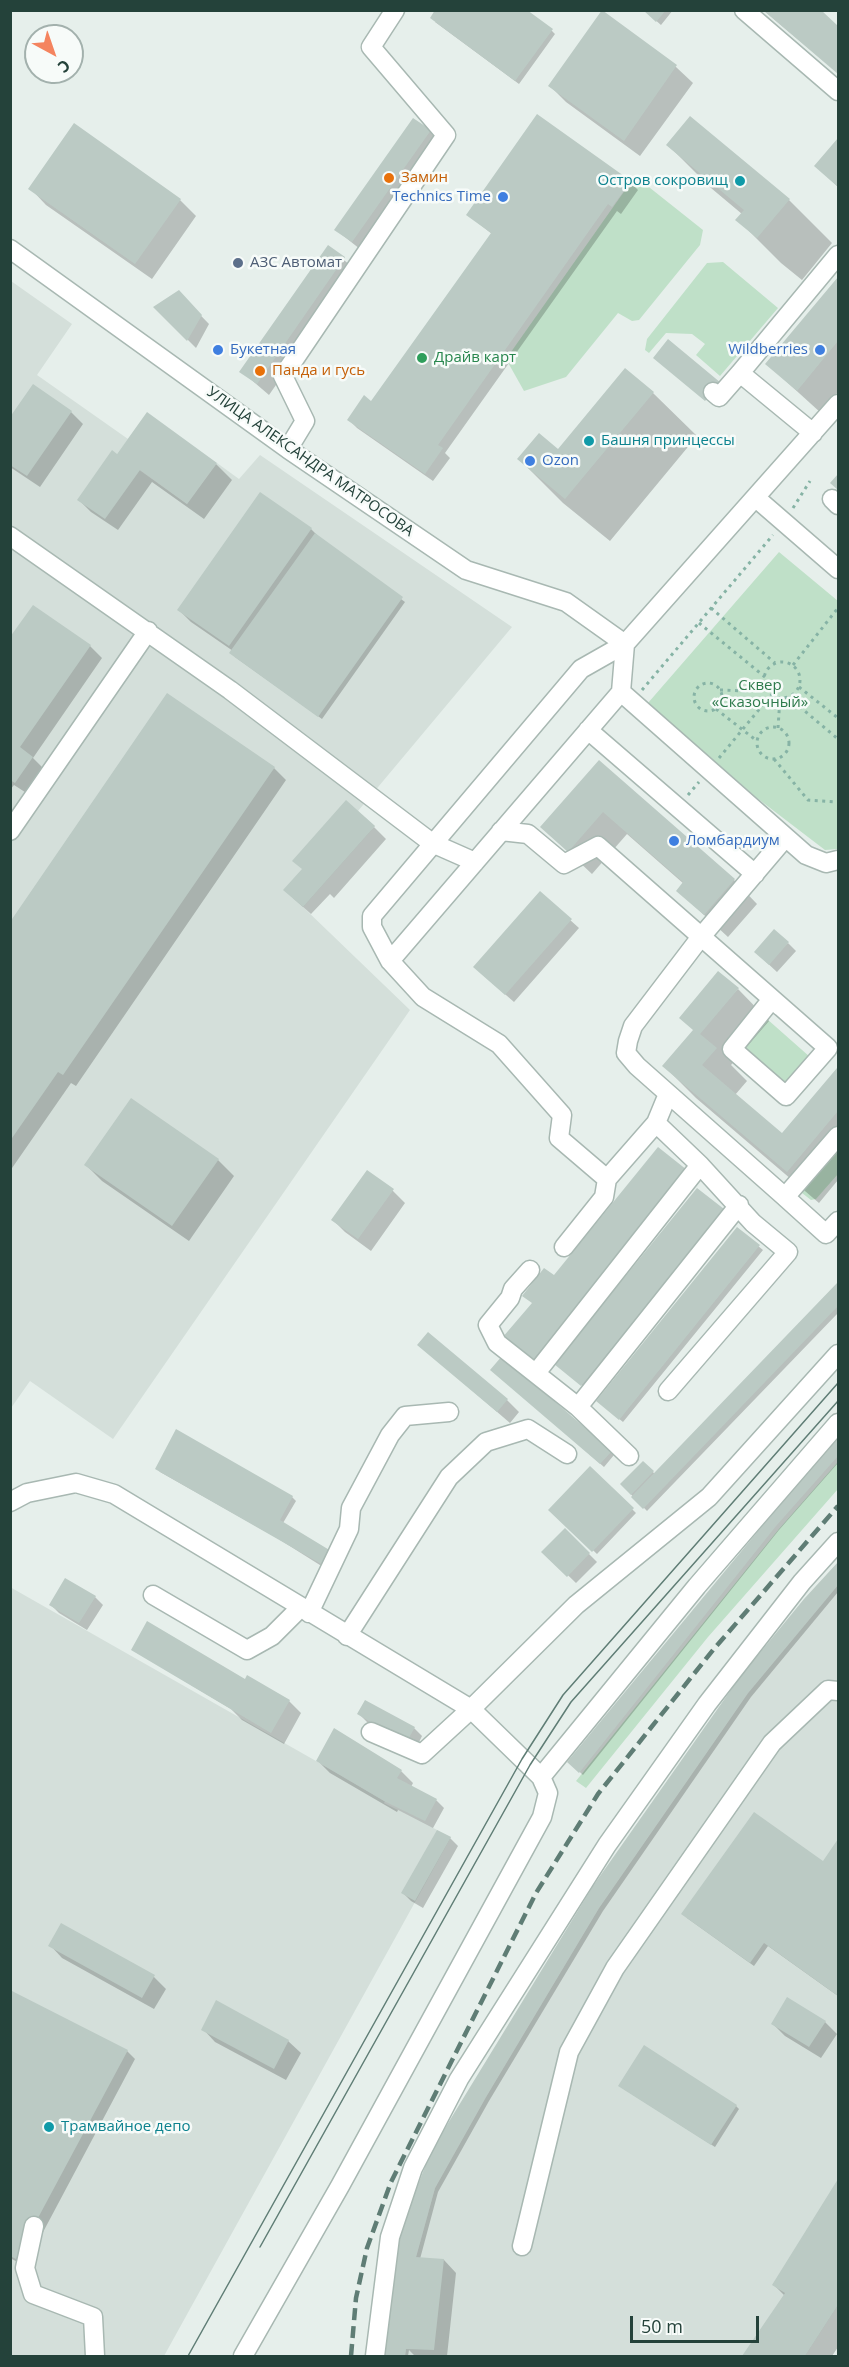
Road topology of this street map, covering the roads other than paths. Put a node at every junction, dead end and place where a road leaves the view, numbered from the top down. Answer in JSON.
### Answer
{"nodes":[{"id":1,"x":395,"y":10,"type":"edge"},
{"id":2,"x":744,"y":10,"type":"edge"},
{"id":3,"x":838,"y":91,"type":"edge"},
{"id":4,"x":10,"y":249,"type":"edge"},
{"id":5,"x":838,"y":255,"type":"edge"},
{"id":6,"x":740,"y":373,"type":"junction"},
{"id":7,"x":713,"y":392,"type":"dead end"},
{"id":8,"x":838,"y":404,"type":"edge"},
{"id":9,"x":813,"y":433,"type":"junction"},
{"id":10,"x":288,"y":448,"type":"junction"},
{"id":11,"x":756,"y":498,"type":"junction"},
{"id":12,"x":10,"y":536,"type":"edge"},
{"id":13,"x":838,"y":569,"type":"edge"},
{"id":14,"x":148,"y":631,"type":"junction"},
{"id":15,"x":625,"y":644,"type":"junction"},
{"id":16,"x":626,"y":697,"type":"junction"},
{"id":17,"x":588,"y":730,"type":"junction"},
{"id":18,"x":10,"y":831,"type":"edge"},
{"id":19,"x":501,"y":831,"type":"junction"},
{"id":20,"x":785,"y":838,"type":"junction"},
{"id":21,"x":432,"y":843,"type":"junction"},
{"id":22,"x":838,"y":860,"type":"edge"},
{"id":23,"x":475,"y":862,"type":"junction"},
{"id":24,"x":755,"y":874,"type":"junction"},
{"id":25,"x":700,"y":938,"type":"junction"},
{"id":26,"x":390,"y":961,"type":"junction"},
{"id":27,"x":772,"y":999,"type":"junction"},
{"id":28,"x":833,"y":1052,"type":"edge"},
{"id":29,"x":668,"y":1094,"type":"junction"},
{"id":30,"x":656,"y":1123,"type":"junction"},
{"id":31,"x":838,"y":1136,"type":"edge"},
{"id":32,"x":700,"y":1165,"type":"junction"},
{"id":33,"x":607,"y":1179,"type":"junction"},
{"id":34,"x":785,"y":1197,"type":"junction"},
{"id":35,"x":739,"y":1205,"type":"junction"},
{"id":36,"x":838,"y":1221,"type":"edge"},
{"id":37,"x":564,"y":1247,"type":"dead end"},
{"id":38,"x":530,"y":1270,"type":"dead end"},
{"id":39,"x":838,"y":1354,"type":"edge"},
{"id":40,"x":536,"y":1373,"type":"junction"},
{"id":41,"x":668,"y":1391,"type":"dead end"},
{"id":42,"x":578,"y":1407,"type":"junction"},
{"id":43,"x":449,"y":1412,"type":"dead end"},
{"id":44,"x":838,"y":1423,"type":"edge"},
{"id":45,"x":567,"y":1454,"type":"dead end"},
{"id":46,"x":629,"y":1456,"type":"dead end"},
{"id":47,"x":10,"y":1502,"type":"edge"},
{"id":48,"x":838,"y":1542,"type":"edge"},
{"id":49,"x":153,"y":1594,"type":"dead end"},
{"id":50,"x":304,"y":1610,"type":"junction"},
{"id":51,"x":347,"y":1635,"type":"junction"},
{"id":52,"x":838,"y":1691,"type":"edge"},
{"id":53,"x":471,"y":1709,"type":"junction"},
{"id":54,"x":371,"y":1732,"type":"dead end"},
{"id":55,"x":541,"y":1777,"type":"junction"},
{"id":56,"x":34,"y":2226,"type":"dead end"},
{"id":57,"x":522,"y":2246,"type":"dead end"},
{"id":58,"x":94,"y":2356,"type":"edge"},
{"id":59,"x":243,"y":2356,"type":"edge"},
{"id":60,"x":375,"y":2356,"type":"edge"}],
"edges":[{"from":1,"to":10,"type":"street"},
{"from":2,"to":3,"type":"street"},
{"from":4,"to":10,"type":"street","name":"УЛИЦА АЛЕКСАНДРА МАТРОСОВА"},
{"from":5,"to":6,"type":"street"},
{"from":6,"to":7,"type":"street"},
{"from":6,"to":9,"type":"street"},
{"from":8,"to":9,"type":"street"},
{"from":9,"to":11,"type":"street"},
{"from":10,"to":15,"type":"street","name":"УЛИЦА АЛЕКСАНДРА МАТРОСОВА"},
{"from":11,"to":13,"type":"street"},
{"from":11,"to":15,"type":"street"},
{"from":12,"to":14,"type":"street"},
{"from":14,"to":18,"type":"street"},
{"from":14,"to":21,"type":"street"},
{"from":15,"to":16,"type":"street"},
{"from":15,"to":21,"type":"street"},
{"from":16,"to":17,"type":"street"},
{"from":16,"to":20,"type":"street"},
{"from":17,"to":19,"type":"street"},
{"from":17,"to":24,"type":"street"},
{"from":19,"to":23,"type":"street"},
{"from":19,"to":25,"type":"street"},
{"from":20,"to":22,"type":"street"},
{"from":20,"to":24,"type":"street"},
{"from":21,"to":23,"type":"street"},
{"from":21,"to":26,"type":"street"},
{"from":23,"to":26,"type":"street"},
{"from":24,"to":25,"type":"street"},
{"from":25,"to":27,"type":"street"},
{"from":25,"to":29,"type":"street"},
{"from":26,"to":33,"type":"street"},
{"from":27,"to":28,"type":"street"},
{"from":27,"to":28,"type":"street"},
{"from":29,"to":30,"type":"street"},
{"from":29,"to":34,"type":"street"},
{"from":30,"to":32,"type":"street"},
{"from":30,"to":33,"type":"street"},
{"from":31,"to":34,"type":"street"},
{"from":32,"to":35,"type":"street"},
{"from":32,"to":40,"type":"street"},
{"from":33,"to":37,"type":"street"},
{"from":34,"to":36,"type":"street"},
{"from":35,"to":41,"type":"street"},
{"from":35,"to":42,"type":"street"},
{"from":38,"to":40,"type":"street"},
{"from":39,"to":53,"type":"street"},
{"from":40,"to":42,"type":"street"},
{"from":42,"to":46,"type":"street"},
{"from":43,"to":50,"type":"street"},
{"from":44,"to":55,"type":"street"},
{"from":45,"to":51,"type":"street"},
{"from":47,"to":50,"type":"street"},
{"from":48,"to":60,"type":"street"},
{"from":49,"to":50,"type":"street"},
{"from":50,"to":51,"type":"street"},
{"from":51,"to":53,"type":"street"},
{"from":52,"to":57,"type":"street"},
{"from":53,"to":54,"type":"street"},
{"from":53,"to":55,"type":"street"},
{"from":55,"to":59,"type":"street"},
{"from":56,"to":58,"type":"street"}]}
